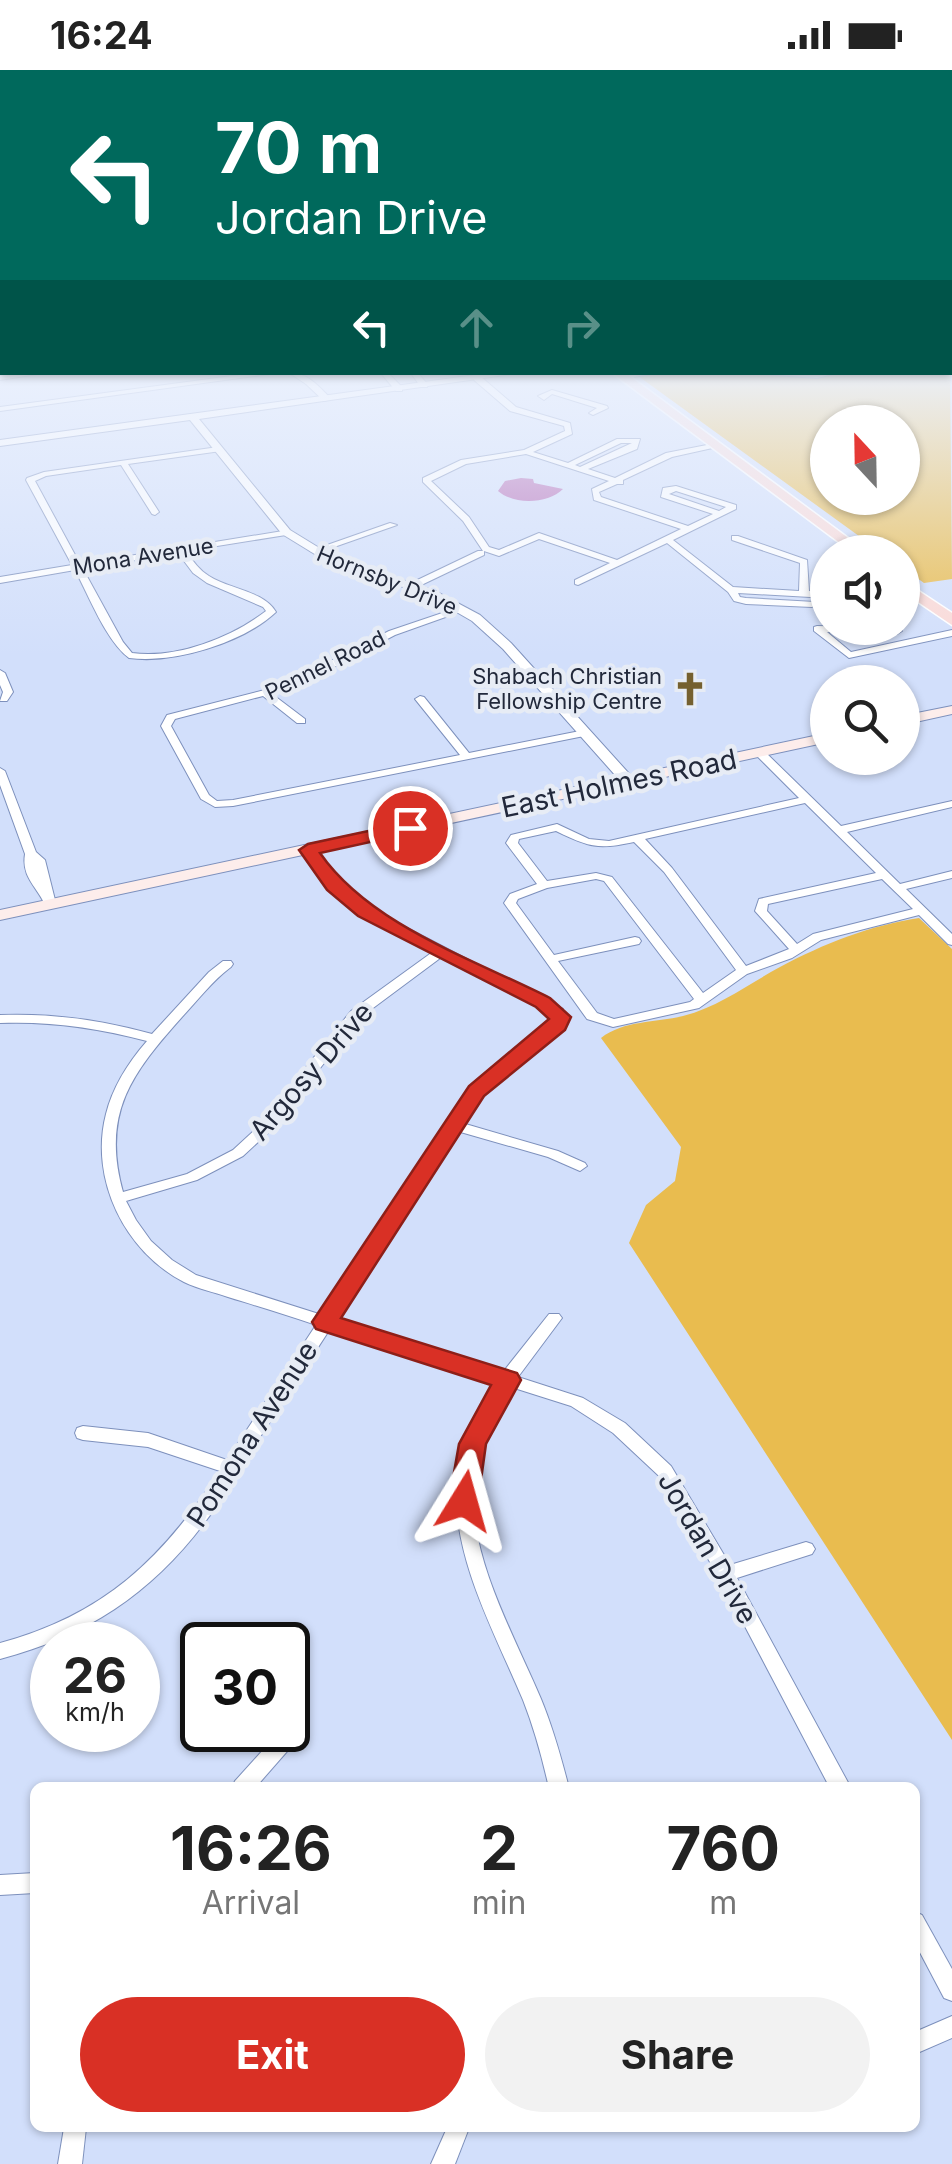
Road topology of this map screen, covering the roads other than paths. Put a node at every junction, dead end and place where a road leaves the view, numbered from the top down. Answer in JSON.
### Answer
{"nodes":[{"id":1,"x":138,"y":461,"type":"edge"},
{"id":2,"x":228,"y":461,"type":"edge"},
{"id":3,"x":472,"y":461,"type":"edge"},
{"id":4,"x":557,"y":461,"type":"edge"},
{"id":5,"x":575,"y":461,"type":"edge"},
{"id":6,"x":602,"y":461,"type":"edge"},
{"id":7,"x":661,"y":461,"type":"edge"},
{"id":8,"x":671,"y":461,"type":"edge"},
{"id":9,"x":736,"y":461,"type":"edge"},
{"id":10,"x":122,"y":463,"type":"junction"},
{"id":11,"x":568,"y":464,"type":"junction"},
{"id":12,"x":582,"y":469,"type":"junction"},
{"id":13,"x":620,"y":481,"type":"junction"},
{"id":14,"x":155,"y":512,"type":"dead end"},
{"id":15,"x":720,"y":514,"type":"junction"},
{"id":16,"x":393,"y":525,"type":"dead end"},
{"id":17,"x":688,"y":529,"type":"junction"},
{"id":18,"x":286,"y":532,"type":"junction"},
{"id":19,"x":837,"y":535,"type":"edge"},
{"id":20,"x":734,"y":538,"type":"dead end"},
{"id":21,"x":667,"y":540,"type":"junction"},
{"id":22,"x":181,"y":550,"type":"junction"},
{"id":23,"x":314,"y":552,"type":"junction"},
{"id":24,"x":481,"y":552,"type":"dead end"},
{"id":25,"x":618,"y":563,"type":"junction"},
{"id":26,"x":76,"y":566,"type":"junction"},
{"id":27,"x":0,"y":580,"type":"edge"},
{"id":28,"x":578,"y":582,"type":"dead end"},
{"id":29,"x":412,"y":586,"type":"junction"},
{"id":30,"x":730,"y":590,"type":"junction"},
{"id":31,"x":804,"y":594,"type":"junction"},
{"id":32,"x":810,"y":594,"type":"edge"},
{"id":33,"x":920,"y":597,"type":"edge"},
{"id":34,"x":810,"y":603,"type":"edge"},
{"id":35,"x":463,"y":609,"type":"junction"},
{"id":36,"x":952,"y":620,"type":"edge"},
{"id":37,"x":952,"y":633,"type":"edge"},
{"id":38,"x":920,"y":640,"type":"edge"},
{"id":39,"x":837,"y":645,"type":"edge"},
{"id":40,"x":895,"y":645,"type":"edge"},
{"id":41,"x":0,"y":673,"type":"edge"},
{"id":42,"x":267,"y":695,"type":"junction"},
{"id":43,"x":420,"y":698,"type":"dead end"},
{"id":44,"x":3,"y":699,"type":"dead end"},
{"id":45,"x":952,"y":710,"type":"edge"},
{"id":46,"x":920,"y":717,"type":"edge"},
{"id":47,"x":301,"y":721,"type":"dead end"},
{"id":48,"x":586,"y":732,"type":"junction"},
{"id":49,"x":810,"y":741,"type":"edge"},
{"id":50,"x":759,"y":752,"type":"junction"},
{"id":51,"x":466,"y":756,"type":"junction"},
{"id":52,"x":0,"y":770,"type":"edge"},
{"id":53,"x":628,"y":781,"type":"junction"},
{"id":54,"x":808,"y":800,"type":"junction"},
{"id":55,"x":952,"y":804,"type":"edge"},
{"id":56,"x":840,"y":830,"type":"junction"},
{"id":57,"x":636,"y":838,"type":"junction"},
{"id":58,"x":308,"y":850,"type":"junction"},
{"id":59,"x":952,"y":874,"type":"edge"},
{"id":60,"x":884,"y":875,"type":"junction"},
{"id":61,"x":544,"y":885,"type":"junction"},
{"id":62,"x":897,"y":888,"type":"junction"},
{"id":63,"x":48,"y":898,"type":"junction"},
{"id":64,"x":921,"y":911,"type":"junction"},
{"id":65,"x":0,"y":915,"type":"edge"},
{"id":66,"x":952,"y":940,"type":"edge"},
{"id":67,"x":635,"y":941,"type":"dead end"},
{"id":68,"x":796,"y":950,"type":"junction"},
{"id":69,"x":441,"y":952,"type":"junction"},
{"id":70,"x":551,"y":958,"type":"junction"},
{"id":71,"x":228,"y":964,"type":"dead end"},
{"id":72,"x":742,"y":971,"type":"junction"},
{"id":73,"x":702,"y":1000,"type":"junction"},
{"id":74,"x":0,"y":1019,"type":"edge"},
{"id":75,"x":156,"y":1039,"type":"junction"},
{"id":76,"x":453,"y":1125,"type":"junction"},
{"id":77,"x":580,"y":1166,"type":"dead end"},
{"id":78,"x":119,"y":1198,"type":"junction"},
{"id":79,"x":554,"y":1318,"type":"dead end"},
{"id":80,"x":325,"y":1322,"type":"junction"},
{"id":81,"x":507,"y":1380,"type":"junction"},
{"id":82,"x":84,"y":1433,"type":"dead end"},
{"id":83,"x":231,"y":1468,"type":"junction"},
{"id":84,"x":806,"y":1549,"type":"dead end"},
{"id":85,"x":726,"y":1574,"type":"junction"},
{"id":86,"x":0,"y":1651,"type":"edge"},
{"id":87,"x":274,"y":1752,"type":"edge"},
{"id":88,"x":247,"y":1782,"type":"edge"},
{"id":89,"x":558,"y":1782,"type":"edge"},
{"id":90,"x":838,"y":1782,"type":"edge"},
{"id":91,"x":30,"y":1883,"type":"edge"},
{"id":92,"x":0,"y":1885,"type":"edge"},
{"id":93,"x":920,"y":1931,"type":"edge"},
{"id":94,"x":952,"y":1990,"type":"edge"},
{"id":95,"x":952,"y":2026,"type":"edge"},
{"id":96,"x":920,"y":2041,"type":"edge"},
{"id":97,"x":74,"y":2132,"type":"edge"},
{"id":98,"x":456,"y":2132,"type":"edge"},
{"id":99,"x":70,"y":2164,"type":"edge"},
{"id":100,"x":443,"y":2164,"type":"edge"}],
"edges":[{"from":1,"to":10,"type":"street"},
{"from":2,"to":18,"type":"street","name":"Hornsby Drive"},
{"from":3,"to":25,"type":"street"},
{"from":4,"to":11,"type":"street"},
{"from":5,"to":11,"type":"street"},
{"from":6,"to":12,"type":"street"},
{"from":7,"to":13,"type":"street"},
{"from":8,"to":13,"type":"street"},
{"from":9,"to":19,"type":"main road"},
{"from":10,"to":14,"type":"street"},
{"from":10,"to":26,"type":"street"},
{"from":11,"to":12,"type":"street"},
{"from":12,"to":13,"type":"street"},
{"from":13,"to":17,"type":"street"},
{"from":15,"to":15,"type":"street"},
{"from":15,"to":17,"type":"street"},
{"from":16,"to":23,"type":"street"},
{"from":17,"to":21,"type":"street"},
{"from":18,"to":22,"type":"street","name":"Mona Avenue"},
{"from":18,"to":23,"type":"street","name":"Hornsby Drive"},
{"from":20,"to":31,"type":"street"},
{"from":21,"to":25,"type":"street"},
{"from":21,"to":30,"type":"street"},
{"from":22,"to":26,"type":"street","name":"Mona Avenue"},
{"from":22,"to":26,"type":"street"},
{"from":23,"to":29,"type":"street","name":"Hornsby Drive"},
{"from":24,"to":29,"type":"street"},
{"from":25,"to":28,"type":"street"},
{"from":26,"to":27,"type":"street","name":"Mona Avenue"},
{"from":29,"to":35,"type":"street","name":"Hornsby Drive"},
{"from":30,"to":31,"type":"street"},
{"from":30,"to":34,"type":"street"},
{"from":31,"to":32,"type":"street"},
{"from":33,"to":36,"type":"main road"},
{"from":35,"to":42,"type":"street","name":"Pennel Road"},
{"from":35,"to":48,"type":"street","name":"Hornsby Drive"},
{"from":37,"to":38,"type":"street"},
{"from":39,"to":40,"type":"street"},
{"from":41,"to":44,"type":"street"},
{"from":42,"to":47,"type":"street"},
{"from":42,"to":51,"type":"street","name":"Pennel Road"},
{"from":43,"to":51,"type":"street"},
{"from":45,"to":46,"type":"main road"},
{"from":48,"to":51,"type":"street"},
{"from":48,"to":53,"type":"street","name":"Hornsby Drive"},
{"from":49,"to":50,"type":"main road","name":"East Holmes Road"},
{"from":50,"to":53,"type":"main road","name":"East Holmes Road"},
{"from":50,"to":54,"type":"street"},
{"from":52,"to":63,"type":"street"},
{"from":53,"to":58,"type":"main road","name":"East Holmes Road"},
{"from":54,"to":56,"type":"street"},
{"from":54,"to":57,"type":"street"},
{"from":55,"to":56,"type":"street"},
{"from":56,"to":60,"type":"street"},
{"from":57,"to":61,"type":"street"},
{"from":57,"to":72,"type":"street"},
{"from":58,"to":63,"type":"main road","name":"East Holmes Road"},
{"from":58,"to":69,"type":"street"},
{"from":59,"to":62,"type":"street"},
{"from":60,"to":62,"type":"street"},
{"from":60,"to":68,"type":"street"},
{"from":61,"to":70,"type":"street"},
{"from":61,"to":73,"type":"street"},
{"from":62,"to":64,"type":"street"},
{"from":63,"to":65,"type":"main road","name":"East Holmes Road"},
{"from":64,"to":66,"type":"street"},
{"from":64,"to":68,"type":"street"},
{"from":67,"to":70,"type":"street"},
{"from":68,"to":72,"type":"street"},
{"from":69,"to":76,"type":"street","name":"Pomona Avenue"},
{"from":69,"to":78,"type":"street","name":"Argosy Drive"},
{"from":70,"to":73,"type":"street"},
{"from":71,"to":75,"type":"street","name":"Jordan Drive"},
{"from":72,"to":73,"type":"street"},
{"from":74,"to":75,"type":"street"},
{"from":75,"to":78,"type":"street","name":"Jordan Drive"},
{"from":76,"to":77,"type":"street"},
{"from":76,"to":80,"type":"street","name":"Pomona Avenue"},
{"from":78,"to":80,"type":"street","name":"Jordan Drive"},
{"from":79,"to":81,"type":"street"},
{"from":80,"to":81,"type":"street","name":"Jordan Drive"},
{"from":80,"to":83,"type":"street","name":"Pomona Avenue"},
{"from":81,"to":85,"type":"street","name":"Jordan Drive"},
{"from":81,"to":89,"type":"street"},
{"from":82,"to":83,"type":"street"},
{"from":83,"to":86,"type":"street","name":"Pomona Avenue"},
{"from":84,"to":85,"type":"street"},
{"from":85,"to":90,"type":"street","name":"Jordan Drive"},
{"from":87,"to":88,"type":"street"},
{"from":91,"to":92,"type":"street"},
{"from":93,"to":94,"type":"street"},
{"from":95,"to":96,"type":"street"},
{"from":97,"to":99,"type":"street"},
{"from":98,"to":100,"type":"street"}]}
